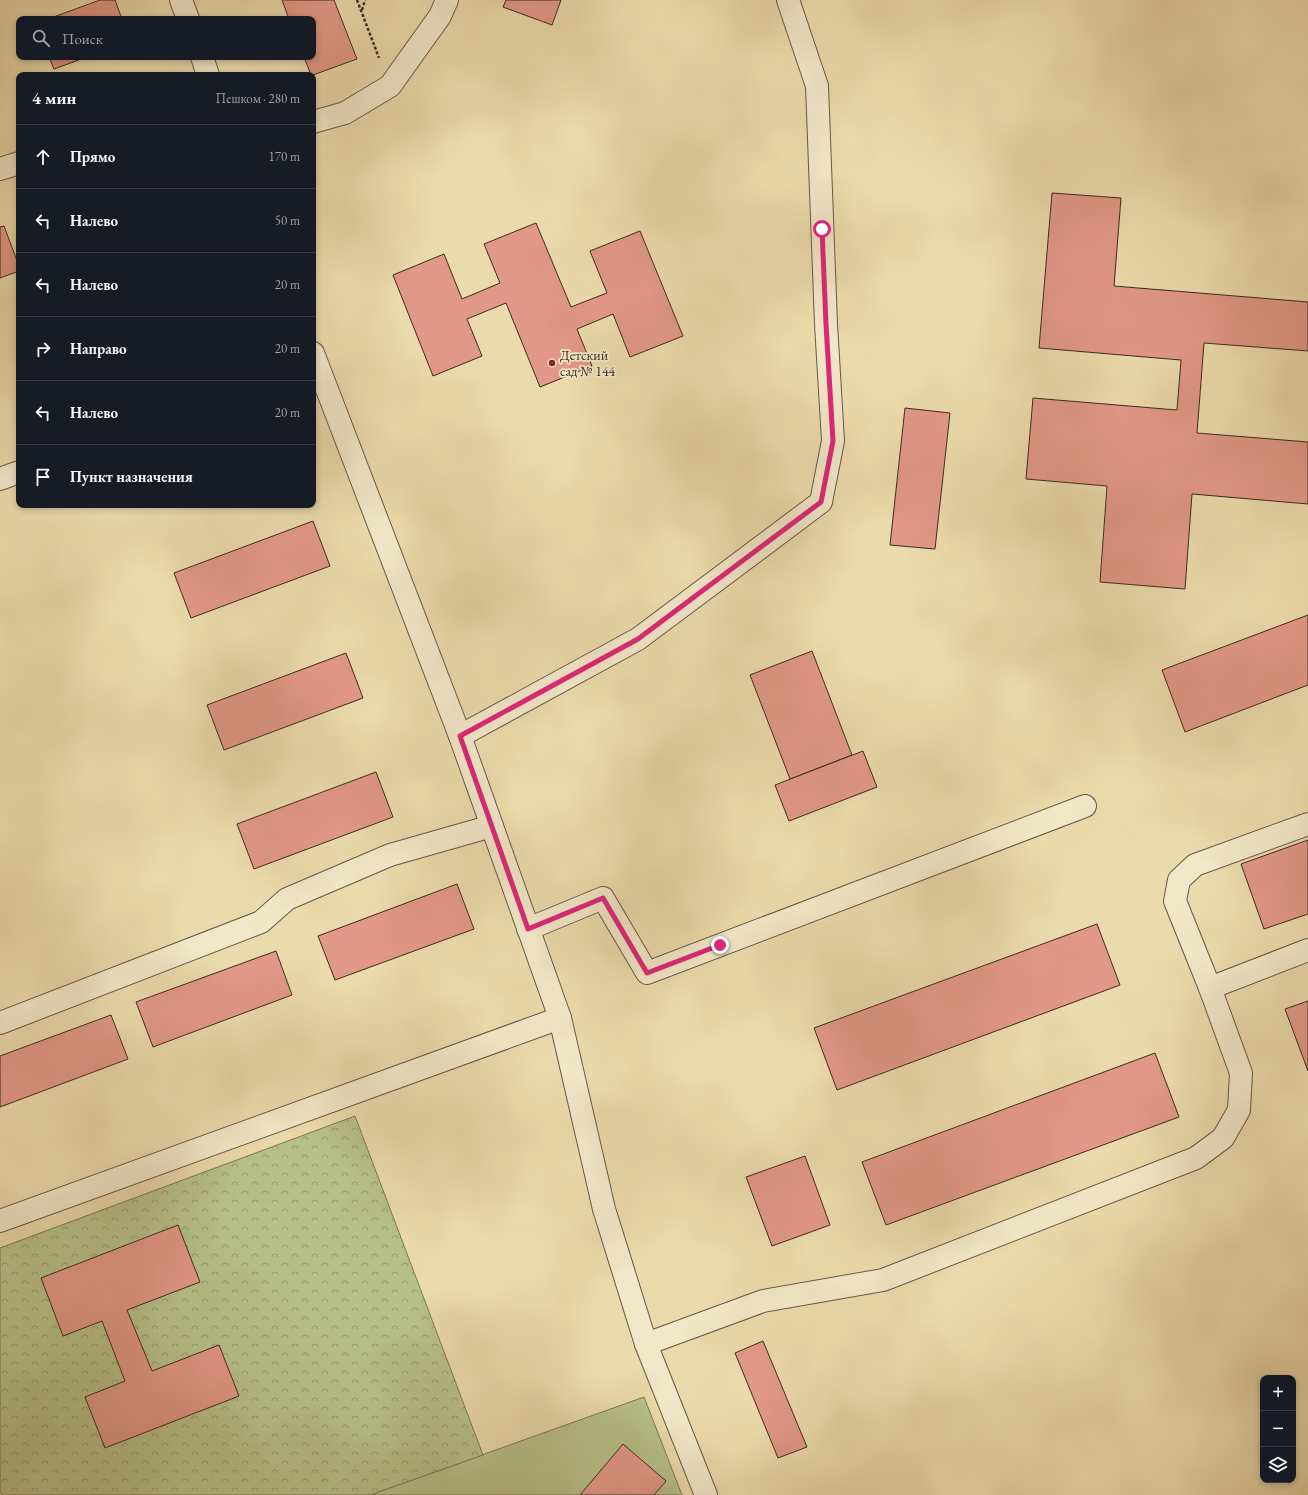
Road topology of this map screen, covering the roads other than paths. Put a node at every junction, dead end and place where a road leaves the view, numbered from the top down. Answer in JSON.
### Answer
{"nodes":[{"id":1,"x":181,"y":0,"type":"edge"},
{"id":2,"x":447,"y":0,"type":"edge"},
{"id":3,"x":788,"y":0,"type":"edge"},
{"id":4,"x":187,"y":16,"type":"edge"},
{"id":5,"x":203,"y":60,"type":"edge"},
{"id":6,"x":207,"y":72,"type":"edge"},
{"id":7,"x":316,"y":121,"type":"edge"},
{"id":8,"x":16,"y":164,"type":"edge"},
{"id":9,"x":0,"y":169,"type":"edge"},
{"id":10,"x":316,"y":361,"type":"edge"},
{"id":11,"x":16,"y":473,"type":"edge"},
{"id":12,"x":0,"y":479,"type":"edge"},
{"id":13,"x":460,"y":736,"type":"junction"},
{"id":14,"x":1085,"y":806,"type":"dead end"},
{"id":15,"x":1308,"y":824,"type":"edge"},
{"id":16,"x":492,"y":826,"type":"junction"},
{"id":17,"x":528,"y":929,"type":"junction"},
{"id":18,"x":1308,"y":950,"type":"edge"},
{"id":19,"x":1210,"y":988,"type":"junction"},
{"id":20,"x":560,"y":1018,"type":"junction"},
{"id":21,"x":0,"y":1023,"type":"edge"},
{"id":22,"x":0,"y":1221,"type":"edge"},
{"id":23,"x":646,"y":1344,"type":"junction"},
{"id":24,"x":706,"y":1495,"type":"edge"}],
"edges":[{"from":1,"to":4,"type":"street"},
{"from":2,"to":7,"type":"street"},
{"from":3,"to":13,"type":"street"},
{"from":5,"to":6,"type":"street"},
{"from":8,"to":9,"type":"street"},
{"from":10,"to":13,"type":"street"},
{"from":11,"to":12,"type":"street"},
{"from":13,"to":16,"type":"street"},
{"from":14,"to":17,"type":"street"},
{"from":15,"to":19,"type":"street"},
{"from":16,"to":17,"type":"street"},
{"from":16,"to":21,"type":"street"},
{"from":17,"to":20,"type":"street"},
{"from":18,"to":19,"type":"street"},
{"from":19,"to":23,"type":"street"},
{"from":20,"to":22,"type":"street"},
{"from":20,"to":23,"type":"street"},
{"from":23,"to":24,"type":"street"}]}
